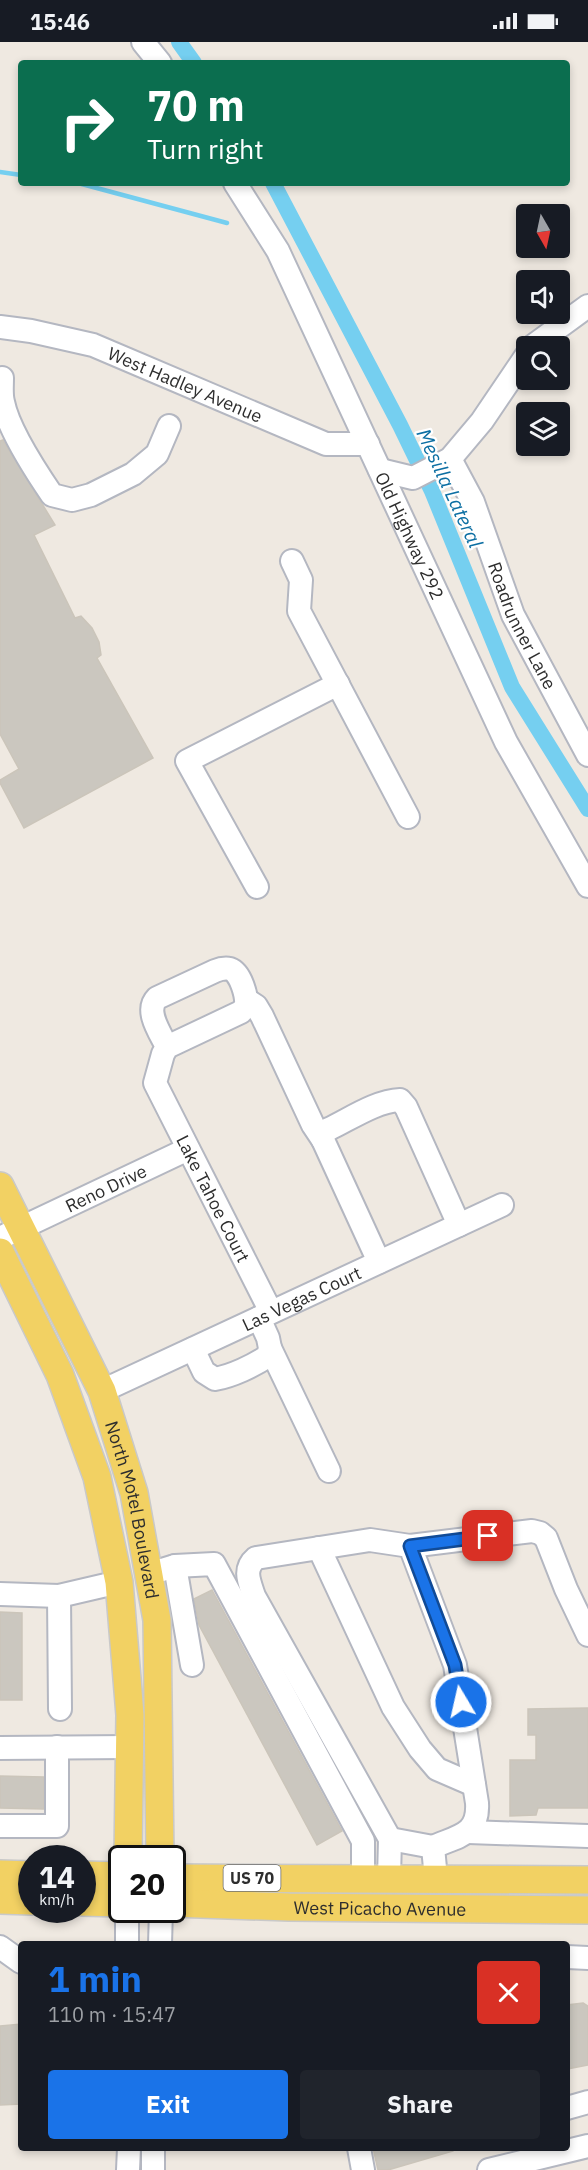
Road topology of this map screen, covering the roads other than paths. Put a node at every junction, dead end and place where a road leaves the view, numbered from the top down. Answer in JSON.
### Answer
{"nodes":[{"id":1,"x":143,"y":42,"type":"edge"},
{"id":2,"x":158,"y":60,"type":"edge"},
{"id":3,"x":237,"y":186,"type":"edge"},
{"id":4,"x":588,"y":306,"type":"edge"},
{"id":5,"x":0,"y":327,"type":"edge"},
{"id":6,"x":547,"y":336,"type":"edge"},
{"id":7,"x":516,"y":371,"type":"edge"},
{"id":8,"x":2,"y":378,"type":"dead end"},
{"id":9,"x":169,"y":426,"type":"dead end"},
{"id":10,"x":368,"y":444,"type":"junction"},
{"id":11,"x":445,"y":462,"type":"junction"},
{"id":12,"x":380,"y":470,"type":"junction"},
{"id":13,"x":292,"y":561,"type":"dead end"},
{"id":14,"x":338,"y":684,"type":"junction"},
{"id":15,"x":588,"y":755,"type":"edge"},
{"id":16,"x":408,"y":817,"type":"dead end"},
{"id":17,"x":588,"y":886,"type":"edge"},
{"id":18,"x":257,"y":887,"type":"dead end"},
{"id":19,"x":247,"y":1000,"type":"junction"},
{"id":20,"x":167,"y":1047,"type":"junction"},
{"id":21,"x":322,"y":1140,"type":"junction"},
{"id":22,"x":188,"y":1149,"type":"junction"},
{"id":23,"x":0,"y":1186,"type":"edge"},
{"id":24,"x":502,"y":1205,"type":"dead end"},
{"id":25,"x":459,"y":1225,"type":"junction"},
{"id":26,"x":11,"y":1233,"type":"edge"},
{"id":27,"x":0,"y":1252,"type":"edge"},
{"id":28,"x":379,"y":1262,"type":"junction"},
{"id":29,"x":265,"y":1315,"type":"junction"},
{"id":30,"x":270,"y":1348,"type":"junction"},
{"id":31,"x":193,"y":1349,"type":"junction"},
{"id":32,"x":102,"y":1391,"type":"junction"},
{"id":33,"x":329,"y":1471,"type":"dead end"},
{"id":34,"x":410,"y":1546,"type":"junction"},
{"id":35,"x":319,"y":1548,"type":"junction"},
{"id":36,"x":162,"y":1570,"type":"junction"},
{"id":37,"x":118,"y":1582,"type":"junction"},
{"id":38,"x":0,"y":1594,"type":"edge"},
{"id":39,"x":59,"y":1596,"type":"junction"},
{"id":40,"x":588,"y":1635,"type":"edge"},
{"id":41,"x":192,"y":1665,"type":"dead end"},
{"id":42,"x":60,"y":1709,"type":"dead end"},
{"id":43,"x":57,"y":1747,"type":"junction"},
{"id":44,"x":130,"y":1747,"type":"junction"},
{"id":45,"x":0,"y":1748,"type":"edge"},
{"id":46,"x":474,"y":1785,"type":"junction"},
{"id":47,"x":0,"y":1826,"type":"edge"},
{"id":48,"x":468,"y":1832,"type":"junction"},
{"id":49,"x":588,"y":1836,"type":"edge"},
{"id":50,"x":390,"y":1839,"type":"junction"},
{"id":51,"x":128,"y":1845,"type":"edge"},
{"id":52,"x":160,"y":1845,"type":"edge"},
{"id":53,"x":434,"y":1847,"type":"junction"},
{"id":54,"x":0,"y":1874,"type":"edge"},
{"id":55,"x":18,"y":1875,"type":"edge"},
{"id":56,"x":186,"y":1878,"type":"edge"},
{"id":57,"x":376,"y":1879,"type":"junction"},
{"id":58,"x":436,"y":1879,"type":"junction"},
{"id":59,"x":588,"y":1880,"type":"edge"},
{"id":60,"x":0,"y":1900,"type":"edge"},
{"id":61,"x":18,"y":1901,"type":"edge"},
{"id":62,"x":186,"y":1903,"type":"edge"},
{"id":63,"x":437,"y":1907,"type":"junction"},
{"id":64,"x":588,"y":1910,"type":"edge"},
{"id":65,"x":127,"y":1923,"type":"edge"},
{"id":66,"x":161,"y":1923,"type":"edge"},
{"id":67,"x":127,"y":1941,"type":"edge"},
{"id":68,"x":160,"y":1941,"type":"edge"},
{"id":69,"x":0,"y":1947,"type":"edge"},
{"id":70,"x":570,"y":1957,"type":"edge"},
{"id":71,"x":588,"y":1958,"type":"edge"},
{"id":72,"x":18,"y":1960,"type":"edge"},
{"id":73,"x":588,"y":2102,"type":"edge"},
{"id":74,"x":570,"y":2107,"type":"edge"},
{"id":75,"x":588,"y":2146,"type":"edge"},
{"id":76,"x":570,"y":2149,"type":"edge"},
{"id":77,"x":129,"y":2151,"type":"edge"},
{"id":78,"x":153,"y":2151,"type":"edge"},
{"id":79,"x":359,"y":2151,"type":"edge"},
{"id":80,"x":552,"y":2151,"type":"edge"},
{"id":81,"x":518,"y":2155,"type":"edge"},
{"id":82,"x":128,"y":2170,"type":"edge"},
{"id":83,"x":153,"y":2170,"type":"edge"},
{"id":84,"x":363,"y":2170,"type":"edge"},
{"id":85,"x":489,"y":2170,"type":"edge"}],
"edges":[{"from":1,"to":2,"type":"street"},
{"from":3,"to":10,"type":"street","name":"Old Highway 292"},
{"from":4,"to":6,"type":"street"},
{"from":5,"to":10,"type":"street","name":"West Hadley Avenue"},
{"from":7,"to":11,"type":"street"},
{"from":8,"to":9,"type":"street"},
{"from":10,"to":12,"type":"street","name":"Old Highway 292"},
{"from":11,"to":12,"type":"street"},
{"from":11,"to":15,"type":"street","name":"Roadrunner Lane"},
{"from":12,"to":17,"type":"street","name":"Old Highway 292"},
{"from":13,"to":14,"type":"street"},
{"from":14,"to":16,"type":"street"},
{"from":14,"to":18,"type":"street"},
{"from":19,"to":20,"type":"street"},
{"from":19,"to":20,"type":"street"},
{"from":19,"to":21,"type":"street"},
{"from":20,"to":22,"type":"street","name":"Lake Tahoe Court"},
{"from":21,"to":25,"type":"street"},
{"from":21,"to":28,"type":"street"},
{"from":22,"to":26,"type":"street","name":"Reno Drive"},
{"from":22,"to":29,"type":"street","name":"Lake Tahoe Court"},
{"from":23,"to":26,"type":"main road","name":"North Motel Boulevard"},
{"from":24,"to":25,"type":"street","name":"Las Vegas Court"},
{"from":25,"to":28,"type":"street","name":"Las Vegas Court"},
{"from":26,"to":32,"type":"main road","name":"North Motel Boulevard"},
{"from":27,"to":37,"type":"main road","name":"North Motel Boulevard"},
{"from":28,"to":29,"type":"street","name":"Las Vegas Court"},
{"from":29,"to":30,"type":"street","name":"Lake Tahoe Court"},
{"from":29,"to":31,"type":"street","name":"Las Vegas Court"},
{"from":30,"to":31,"type":"street"},
{"from":30,"to":33,"type":"street","name":"Lake Tahoe Court"},
{"from":31,"to":32,"type":"street","name":"Las Vegas Court"},
{"from":32,"to":36,"type":"main road","name":"North Motel Boulevard"},
{"from":34,"to":35,"type":"street"},
{"from":34,"to":40,"type":"street"},
{"from":34,"to":46,"type":"street"},
{"from":35,"to":46,"type":"street"},
{"from":35,"to":50,"type":"street"},
{"from":36,"to":37,"type":"main road"},
{"from":36,"to":41,"type":"street"},
{"from":36,"to":52,"type":"main road","name":"North Motel Boulevard"},
{"from":36,"to":57,"type":"street"},
{"from":37,"to":39,"type":"street"},
{"from":37,"to":44,"type":"main road","name":"North Motel Boulevard"},
{"from":38,"to":39,"type":"street"},
{"from":39,"to":42,"type":"street"},
{"from":43,"to":44,"type":"street"},
{"from":43,"to":45,"type":"street"},
{"from":43,"to":47,"type":"street"},
{"from":44,"to":51,"type":"main road","name":"North Motel Boulevard"},
{"from":46,"to":48,"type":"street"},
{"from":48,"to":49,"type":"street"},
{"from":48,"to":53,"type":"street"},
{"from":50,"to":53,"type":"street"},
{"from":50,"to":57,"type":"street"},
{"from":53,"to":58,"type":"street"},
{"from":54,"to":55,"type":"main road"},
{"from":56,"to":57,"type":"main road","name":"West Picacho Avenue","number":"US 70"},
{"from":57,"to":58,"type":"main road","name":"West Picacho Avenue","number":"US 70"},
{"from":58,"to":59,"type":"main road","name":"West Picacho Avenue","number":"US 70"},
{"from":58,"to":63,"type":"main road"},
{"from":60,"to":61,"type":"main road"},
{"from":62,"to":63,"type":"main road","name":"West Picacho Avenue","number":"US 70"},
{"from":63,"to":64,"type":"main road","name":"West Picacho Avenue","number":"US 70"},
{"from":65,"to":67,"type":"street"},
{"from":66,"to":68,"type":"street"},
{"from":69,"to":72,"type":"street"},
{"from":70,"to":71,"type":"street"},
{"from":73,"to":74,"type":"street"},
{"from":75,"to":76,"type":"street"},
{"from":77,"to":82,"type":"street"},
{"from":78,"to":83,"type":"street"},
{"from":79,"to":84,"type":"street"},
{"from":80,"to":81,"type":"street"},
{"from":81,"to":85,"type":"street"}]}
